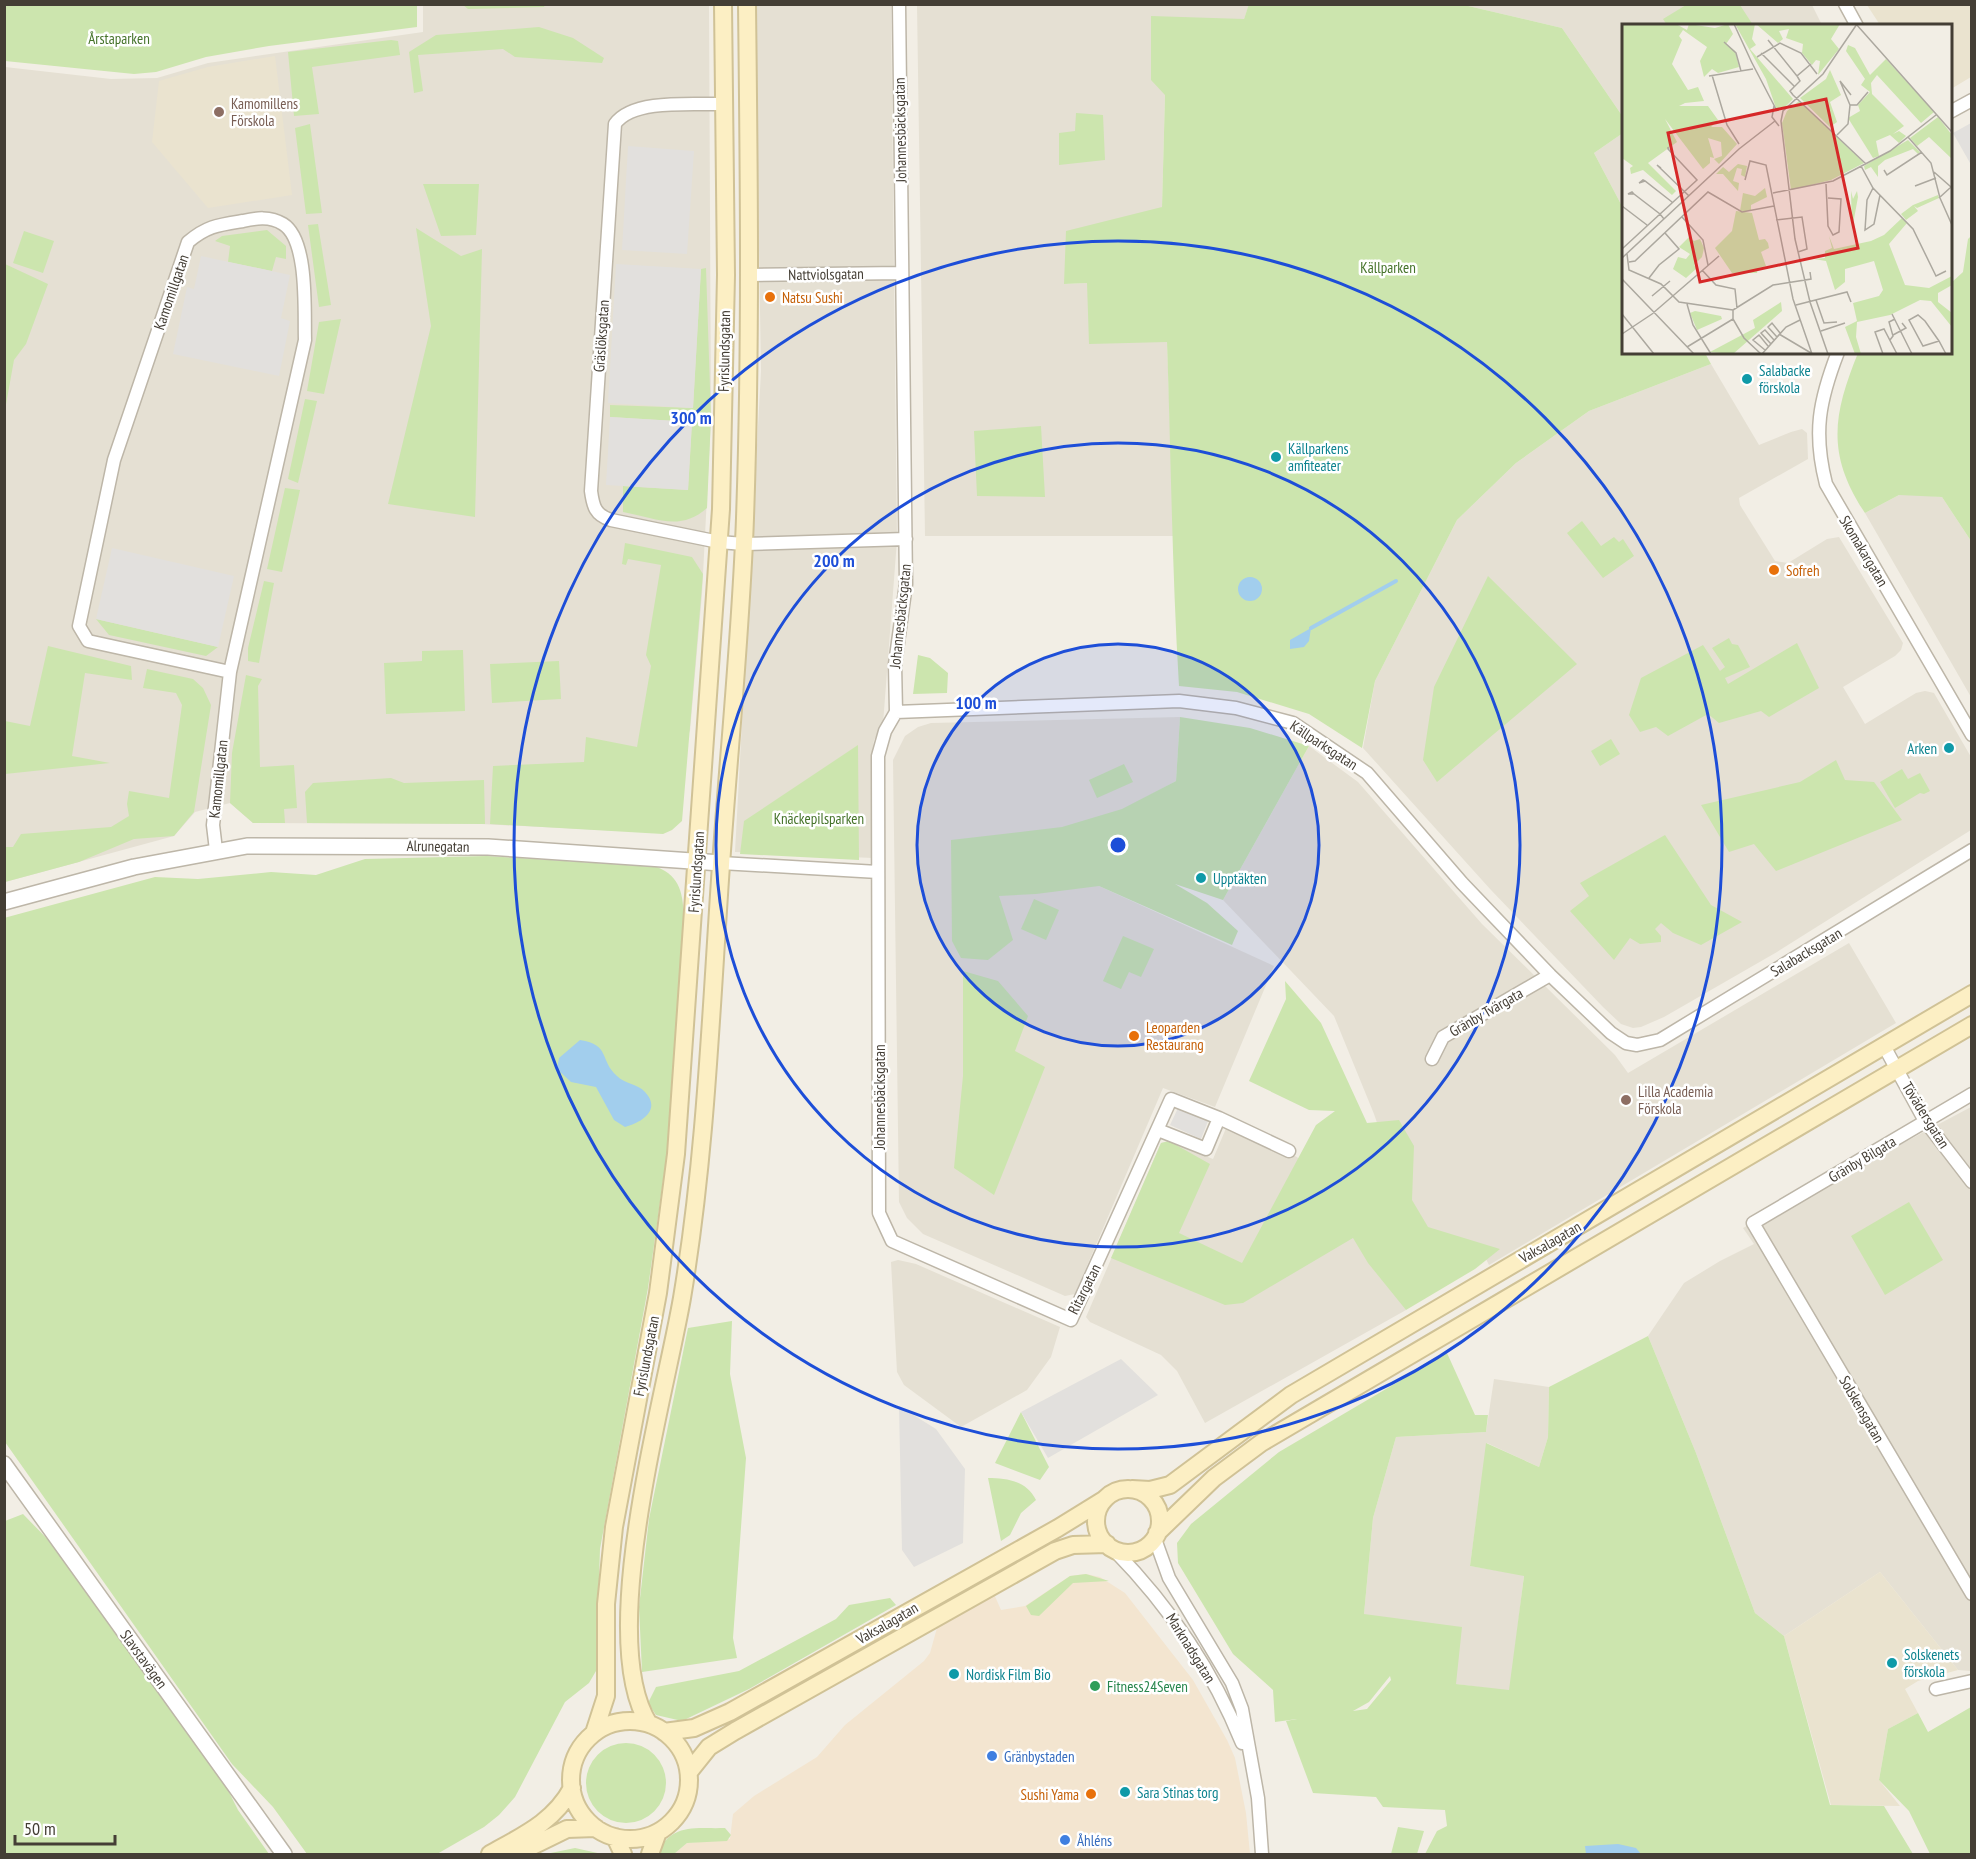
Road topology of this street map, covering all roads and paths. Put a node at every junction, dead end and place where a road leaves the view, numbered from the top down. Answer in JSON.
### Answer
{"nodes":[{"id":1,"x":723,"y":4,"type":"edge"},
{"id":2,"x":747,"y":4,"type":"edge"},
{"id":3,"x":899,"y":4,"type":"edge"},
{"id":4,"x":1845,"y":4,"type":"edge"},
{"id":5,"x":1856,"y":24,"type":"edge"},
{"id":6,"x":1971,"y":100,"type":"edge"},
{"id":7,"x":725,"y":104,"type":"junction"},
{"id":8,"x":1952,"y":111,"type":"edge"},
{"id":9,"x":902,"y":273,"type":"junction"},
{"id":10,"x":750,"y":275,"type":"junction"},
{"id":11,"x":1837,"y":354,"type":"edge"},
{"id":12,"x":906,"y":539,"type":"junction"},
{"id":13,"x":719,"y":542,"type":"junction"},
{"id":14,"x":744,"y":544,"type":"junction"},
{"id":15,"x":230,"y":672,"type":"junction"},
{"id":16,"x":896,"y":712,"type":"junction"},
{"id":17,"x":1971,"y":735,"type":"edge"},
{"id":18,"x":216,"y":850,"type":"junction"},
{"id":19,"x":1971,"y":850,"type":"edge"},
{"id":20,"x":697,"y":861,"type":"junction"},
{"id":21,"x":721,"y":863,"type":"junction"},
{"id":22,"x":878,"y":872,"type":"junction"},
{"id":23,"x":4,"y":902,"type":"edge"},
{"id":24,"x":1550,"y":975,"type":"junction"},
{"id":25,"x":1971,"y":994,"type":"edge"},
{"id":26,"x":1971,"y":1025,"type":"edge"},
{"id":27,"x":1637,"y":1046,"type":"joint"},
{"id":28,"x":1884,"y":1046,"type":"junction"},
{"id":29,"x":1432,"y":1059,"type":"dead end"},
{"id":30,"x":1897,"y":1069,"type":"junction"},
{"id":31,"x":1971,"y":1094,"type":"edge"},
{"id":32,"x":1219,"y":1118,"type":"junction"},
{"id":33,"x":1925,"y":1121,"type":"junction"},
{"id":34,"x":1158,"y":1130,"type":"junction"},
{"id":35,"x":1289,"y":1151,"type":"dead end"},
{"id":36,"x":1971,"y":1182,"type":"edge"},
{"id":37,"x":883,"y":1222,"type":"joint"},
{"id":38,"x":1753,"y":1223,"type":"joint"},
{"id":39,"x":4,"y":1464,"type":"edge"},
{"id":40,"x":1132,"y":1489,"type":"junction"},
{"id":41,"x":1105,"y":1499,"type":"junction"},
{"id":42,"x":1156,"y":1536,"type":"junction"},
{"id":43,"x":1110,"y":1547,"type":"junction"},
{"id":44,"x":1971,"y":1594,"type":"edge"},
{"id":45,"x":1971,"y":1681,"type":"edge"},
{"id":46,"x":1936,"y":1689,"type":"dead end"},
{"id":47,"x":656,"y":1728,"type":"junction"},
{"id":48,"x":594,"y":1733,"type":"junction"},
{"id":49,"x":1249,"y":1758,"type":"junction"},
{"id":50,"x":689,"y":1772,"type":"junction"},
{"id":51,"x":572,"y":1788,"type":"junction"},
{"id":52,"x":596,"y":1828,"type":"junction"},
{"id":53,"x":658,"y":1832,"type":"junction"},
{"id":54,"x":615,"y":1837,"type":"junction"},
{"id":55,"x":284,"y":1854,"type":"edge"},
{"id":56,"x":490,"y":1854,"type":"edge"},
{"id":57,"x":516,"y":1854,"type":"edge"},
{"id":58,"x":623,"y":1854,"type":"edge"},
{"id":59,"x":650,"y":1854,"type":"edge"},
{"id":60,"x":1262,"y":1854,"type":"edge"}],
"edges":[{"from":1,"to":7,"type":"main road","name":"Fyrislundsgatan"},
{"from":2,"to":10,"type":"main road","name":"Fyrislundsgatan"},
{"from":3,"to":9,"type":"street","name":"Johannesbäcksgatan"},
{"from":4,"to":5,"type":"street"},
{"from":6,"to":8,"type":"street"},
{"from":7,"to":13,"type":"main road","name":"Fyrislundsgatan"},
{"from":7,"to":13,"type":"street","name":"Gräslöksgatan"},
{"from":9,"to":10,"type":"street","name":"Nattviolsgatan"},
{"from":9,"to":12,"type":"street","name":"Johannesbäcksgatan"},
{"from":10,"to":14,"type":"main road","name":"Fyrislundsgatan"},
{"from":11,"to":17,"type":"street","name":"Skomakargatan"},
{"from":12,"to":14,"type":"street","name":"Gräslöksgatan"},
{"from":12,"to":16,"type":"street","name":"Johannesbäcksgatan"},
{"from":13,"to":14,"type":"street","name":"Gräslöksgatan"},
{"from":13,"to":20,"type":"main road","name":"Fyrislundsgatan"},
{"from":14,"to":21,"type":"main road","name":"Fyrislundsgatan"},
{"from":15,"to":15,"type":"street","name":"Kamomillgatan"},
{"from":15,"to":18,"type":"street","name":"Kamomillgatan"},
{"from":16,"to":22,"type":"street","name":"Johannesbäcksgatan"},
{"from":16,"to":24,"type":"street","name":"Källparksgatan"},
{"from":18,"to":20,"type":"street","name":"Alrunegatan"},
{"from":18,"to":23,"type":"street","name":"Alrunegatan"},
{"from":19,"to":27,"type":"street","name":"Salabacksgatan"},
{"from":20,"to":21,"type":"street","name":"Alrunegatan"},
{"from":20,"to":48,"type":"main road","name":"Fyrislundsgatan"},
{"from":21,"to":22,"type":"street","name":"Alrunegatan"},
{"from":21,"to":47,"type":"main road","name":"Fyrislundsgatan"},
{"from":22,"to":37,"type":"street","name":"Johannesbäcksgatan"},
{"from":24,"to":27,"type":"street","name":"Källparksgatan"},
{"from":24,"to":29,"type":"street","name":"Gränby Tvärgata"},
{"from":25,"to":28,"type":"main road","name":"Vaksalagatan"},
{"from":26,"to":30,"type":"main road","name":"Vaksalagatan"},
{"from":28,"to":30,"type":"street","name":"Tövädersgatan"},
{"from":28,"to":40,"type":"main road","name":"Vaksalagatan"},
{"from":30,"to":33,"type":"street","name":"Tövädersgatan"},
{"from":30,"to":42,"type":"main road","name":"Vaksalagatan"},
{"from":31,"to":33,"type":"street","name":"Gränby Bilgata"},
{"from":32,"to":34,"type":"street","name":"Ritargatan"},
{"from":32,"to":34,"type":"street"},
{"from":32,"to":35,"type":"street","name":"Ritargatan"},
{"from":33,"to":36,"type":"street","name":"Tövädersgatan"},
{"from":33,"to":38,"type":"street","name":"Gränby Bilgata"},
{"from":34,"to":37,"type":"street","name":"Ritargatan"},
{"from":38,"to":44,"type":"street","name":"Solskensgatan"},
{"from":39,"to":55,"type":"street","name":"Slavstavägen"},
{"from":40,"to":41,"type":"main road"},
{"from":40,"to":42,"type":"main road"},
{"from":41,"to":43,"type":"main road"},
{"from":41,"to":47,"type":"main road","name":"Vaksalagatan"},
{"from":42,"to":43,"type":"main road"},
{"from":42,"to":49,"type":"street","name":"Marknadsgatan"},
{"from":43,"to":49,"type":"street","name":"Marknadsgatan"},
{"from":43,"to":50,"type":"main road","name":"Vaksalagatan"},
{"from":45,"to":46,"type":"street"},
{"from":47,"to":48,"type":"main road"},
{"from":47,"to":50,"type":"main road"},
{"from":48,"to":51,"type":"main road"},
{"from":49,"to":60,"type":"street","name":"Marknadsgatan"},
{"from":50,"to":53,"type":"main road"},
{"from":51,"to":52,"type":"main road"},
{"from":51,"to":56,"type":"main road"},
{"from":52,"to":54,"type":"main road"},
{"from":52,"to":57,"type":"main road"},
{"from":53,"to":54,"type":"main road"},
{"from":53,"to":59,"type":"main road"},
{"from":54,"to":58,"type":"main road"}]}
